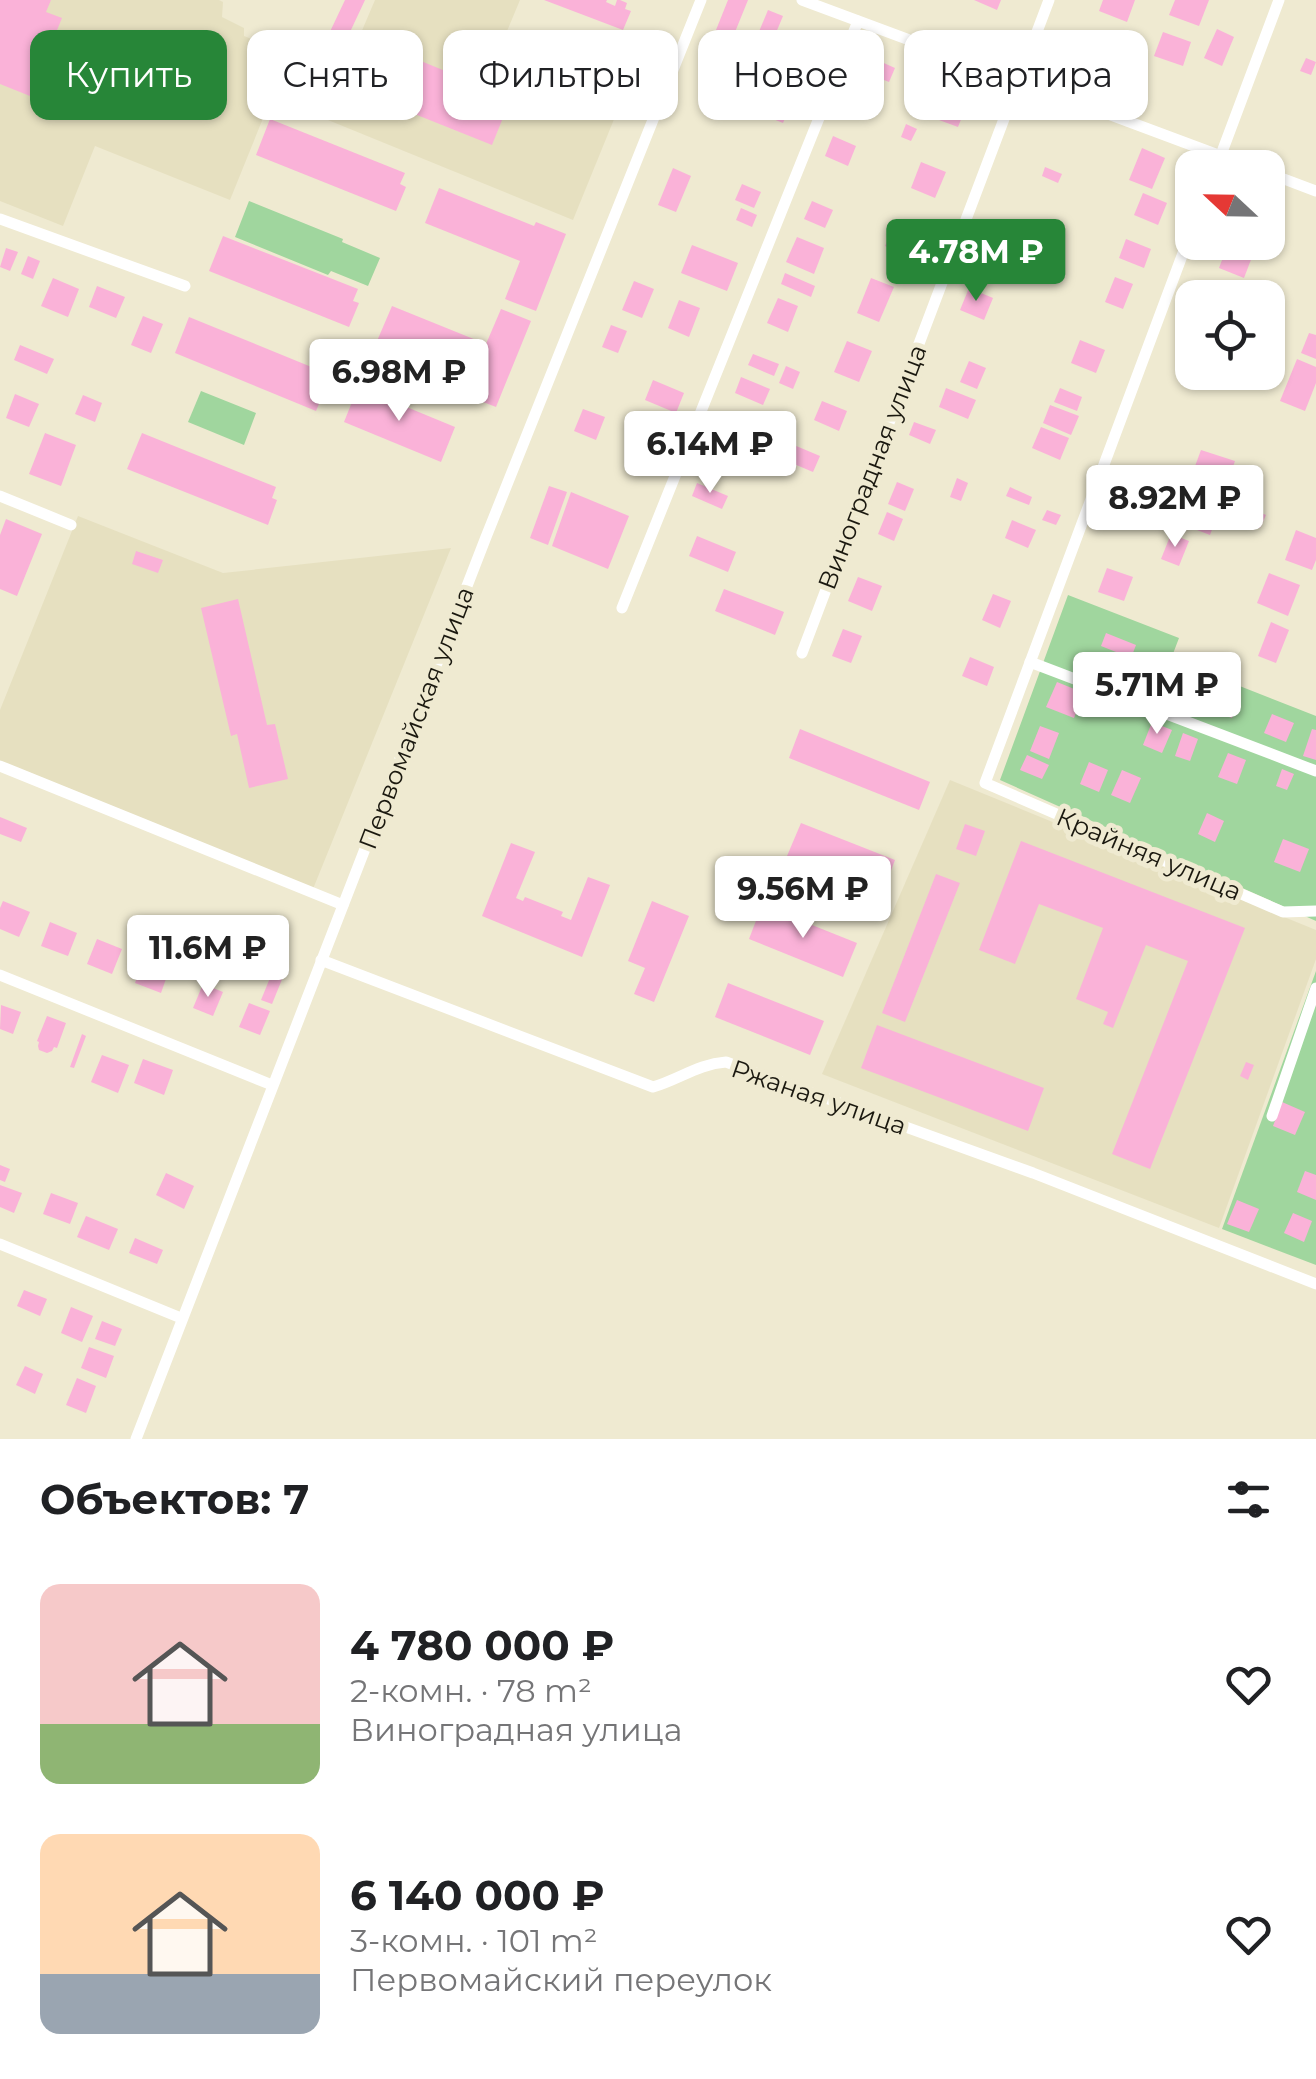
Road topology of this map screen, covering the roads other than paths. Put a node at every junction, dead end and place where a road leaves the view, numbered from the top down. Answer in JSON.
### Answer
{"nodes":[{"id":1,"x":701,"y":0,"type":"edge"},
{"id":2,"x":802,"y":0,"type":"edge"},
{"id":3,"x":1049,"y":0,"type":"edge"},
{"id":4,"x":1279,"y":0,"type":"edge"},
{"id":5,"x":858,"y":20,"type":"junction"},
{"id":6,"x":1037,"y":30,"type":"edge"},
{"id":7,"x":904,"y":37,"type":"edge"},
{"id":8,"x":1003,"y":120,"type":"edge"},
{"id":9,"x":1116,"y":120,"type":"edge"},
{"id":10,"x":1189,"y":150,"type":"edge"},
{"id":11,"x":1223,"y":150,"type":"edge"},
{"id":12,"x":1285,"y":179,"type":"edge"},
{"id":13,"x":1316,"y":191,"type":"edge"},
{"id":14,"x":0,"y":219,"type":"edge"},
{"id":15,"x":1181,"y":260,"type":"edge"},
{"id":16,"x":185,"y":286,"type":"dead end"},
{"id":17,"x":0,"y":496,"type":"edge"},
{"id":18,"x":70,"y":524,"type":"dead end"},
{"id":19,"x":622,"y":608,"type":"dead end"},
{"id":20,"x":802,"y":653,"type":"dead end"},
{"id":21,"x":1030,"y":662,"type":"junction"},
{"id":22,"x":0,"y":766,"type":"edge"},
{"id":23,"x":1316,"y":771,"type":"edge"},
{"id":24,"x":343,"y":906,"type":"junction"},
{"id":25,"x":1316,"y":911,"type":"edge"},
{"id":26,"x":321,"y":960,"type":"junction"},
{"id":27,"x":0,"y":975,"type":"edge"},
{"id":28,"x":1316,"y":988,"type":"edge"},
{"id":29,"x":272,"y":1085,"type":"junction"},
{"id":30,"x":1272,"y":1116,"type":"dead end"},
{"id":31,"x":0,"y":1244,"type":"edge"},
{"id":32,"x":1316,"y":1284,"type":"edge"},
{"id":33,"x":181,"y":1318,"type":"junction"},
{"id":34,"x":136,"y":1439,"type":"edge"}],
"edges":[{"from":1,"to":24,"type":"street","name":"Первомайская улица"},
{"from":2,"to":5,"type":"street"},
{"from":3,"to":6,"type":"street","name":"Виноградная улица"},
{"from":4,"to":11,"type":"street"},
{"from":5,"to":7,"type":"street"},
{"from":5,"to":19,"type":"street"},
{"from":8,"to":20,"type":"street","name":"Виноградная улица"},
{"from":9,"to":10,"type":"street"},
{"from":12,"to":13,"type":"street"},
{"from":14,"to":16,"type":"street"},
{"from":15,"to":21,"type":"street"},
{"from":17,"to":18,"type":"street"},
{"from":21,"to":23,"type":"street"},
{"from":21,"to":25,"type":"street","name":"Крайняя улица"},
{"from":22,"to":24,"type":"street"},
{"from":24,"to":26,"type":"street","name":"Первомайская улица"},
{"from":26,"to":29,"type":"street","name":"Первомайская улица"},
{"from":26,"to":32,"type":"street","name":"Ржаная улица"},
{"from":27,"to":29,"type":"street"},
{"from":28,"to":30,"type":"street"},
{"from":29,"to":33,"type":"street","name":"Первомайская улица"},
{"from":31,"to":33,"type":"street"},
{"from":33,"to":34,"type":"street","name":"Первомайская улица"}]}
